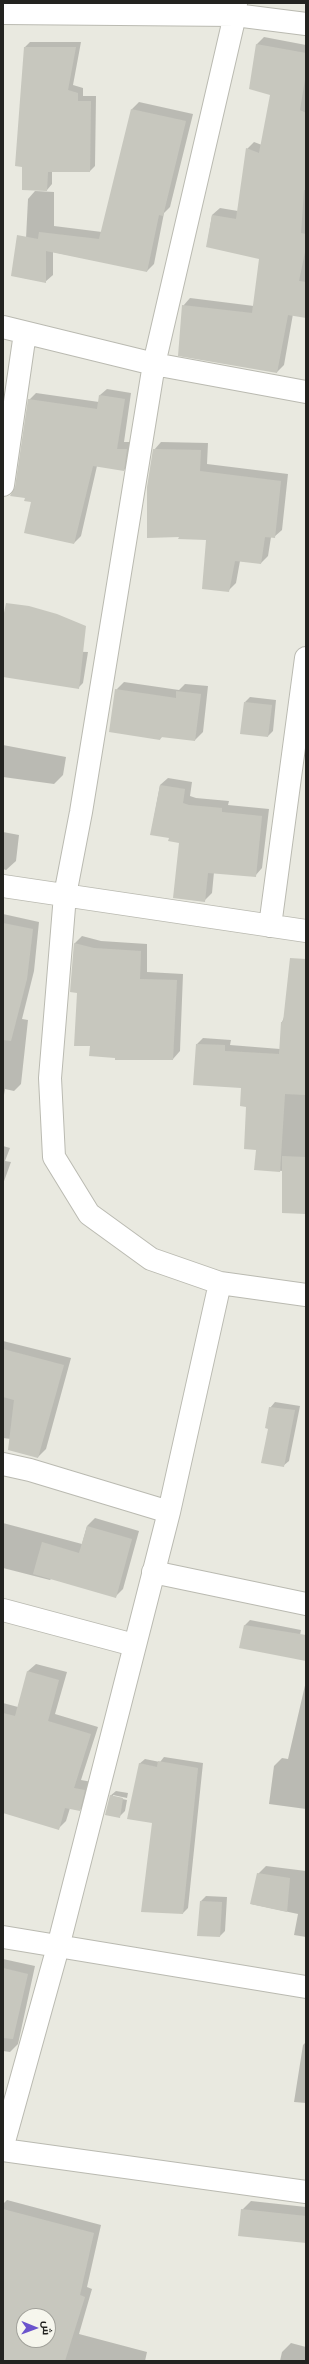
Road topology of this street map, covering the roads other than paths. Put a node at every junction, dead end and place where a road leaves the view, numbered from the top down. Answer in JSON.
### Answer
{"nodes":[{"id":1,"x":28,"y":8,"type":"edge"},
{"id":2,"x":235,"y":9,"type":"edge"},
{"id":3,"x":3,"y":13,"type":"edge"},
{"id":4,"x":306,"y":24,"type":"edge"},
{"id":5,"x":3,"y":327,"type":"edge"},
{"id":6,"x":25,"y":333,"type":"junction"},
{"id":7,"x":154,"y":364,"type":"junction"},
{"id":8,"x":306,"y":392,"type":"edge"},
{"id":9,"x":3,"y":485,"type":"edge"},
{"id":10,"x":306,"y":658,"type":"edge"},
{"id":11,"x":3,"y":886,"type":"edge"},
{"id":12,"x":65,"y":896,"type":"junction"},
{"id":13,"x":270,"y":926,"type":"junction"},
{"id":14,"x":306,"y":931,"type":"edge"},
{"id":15,"x":220,"y":1283,"type":"junction"},
{"id":16,"x":306,"y":1295,"type":"edge"},
{"id":17,"x":3,"y":1464,"type":"edge"},
{"id":18,"x":169,"y":1512,"type":"junction"},
{"id":19,"x":153,"y":1572,"type":"junction"},
{"id":20,"x":306,"y":1604,"type":"edge"},
{"id":21,"x":3,"y":1610,"type":"edge"},
{"id":22,"x":134,"y":1645,"type":"junction"},
{"id":23,"x":3,"y":1937,"type":"edge"},
{"id":24,"x":58,"y":1947,"type":"junction"},
{"id":25,"x":306,"y":1987,"type":"edge"},
{"id":26,"x":3,"y":2145,"type":"edge"},
{"id":27,"x":3,"y":2150,"type":"edge"},
{"id":28,"x":306,"y":2192,"type":"edge"}],
"edges":[{"from":1,"to":2,"type":"street"},
{"from":1,"to":3,"type":"street"},
{"from":2,"to":4,"type":"street"},
{"from":2,"to":7,"type":"street"},
{"from":5,"to":6,"type":"street"},
{"from":6,"to":7,"type":"street"},
{"from":6,"to":9,"type":"street"},
{"from":7,"to":8,"type":"street"},
{"from":7,"to":12,"type":"street"},
{"from":10,"to":13,"type":"street"},
{"from":11,"to":12,"type":"street"},
{"from":12,"to":13,"type":"street"},
{"from":12,"to":15,"type":"street"},
{"from":13,"to":14,"type":"street"},
{"from":15,"to":16,"type":"street"},
{"from":15,"to":18,"type":"street"},
{"from":17,"to":18,"type":"street"},
{"from":18,"to":19,"type":"street"},
{"from":19,"to":20,"type":"street"},
{"from":19,"to":22,"type":"street"},
{"from":21,"to":22,"type":"street"},
{"from":22,"to":24,"type":"street"},
{"from":23,"to":24,"type":"street"},
{"from":24,"to":25,"type":"street"},
{"from":24,"to":26,"type":"street"},
{"from":27,"to":28,"type":"street"}]}
